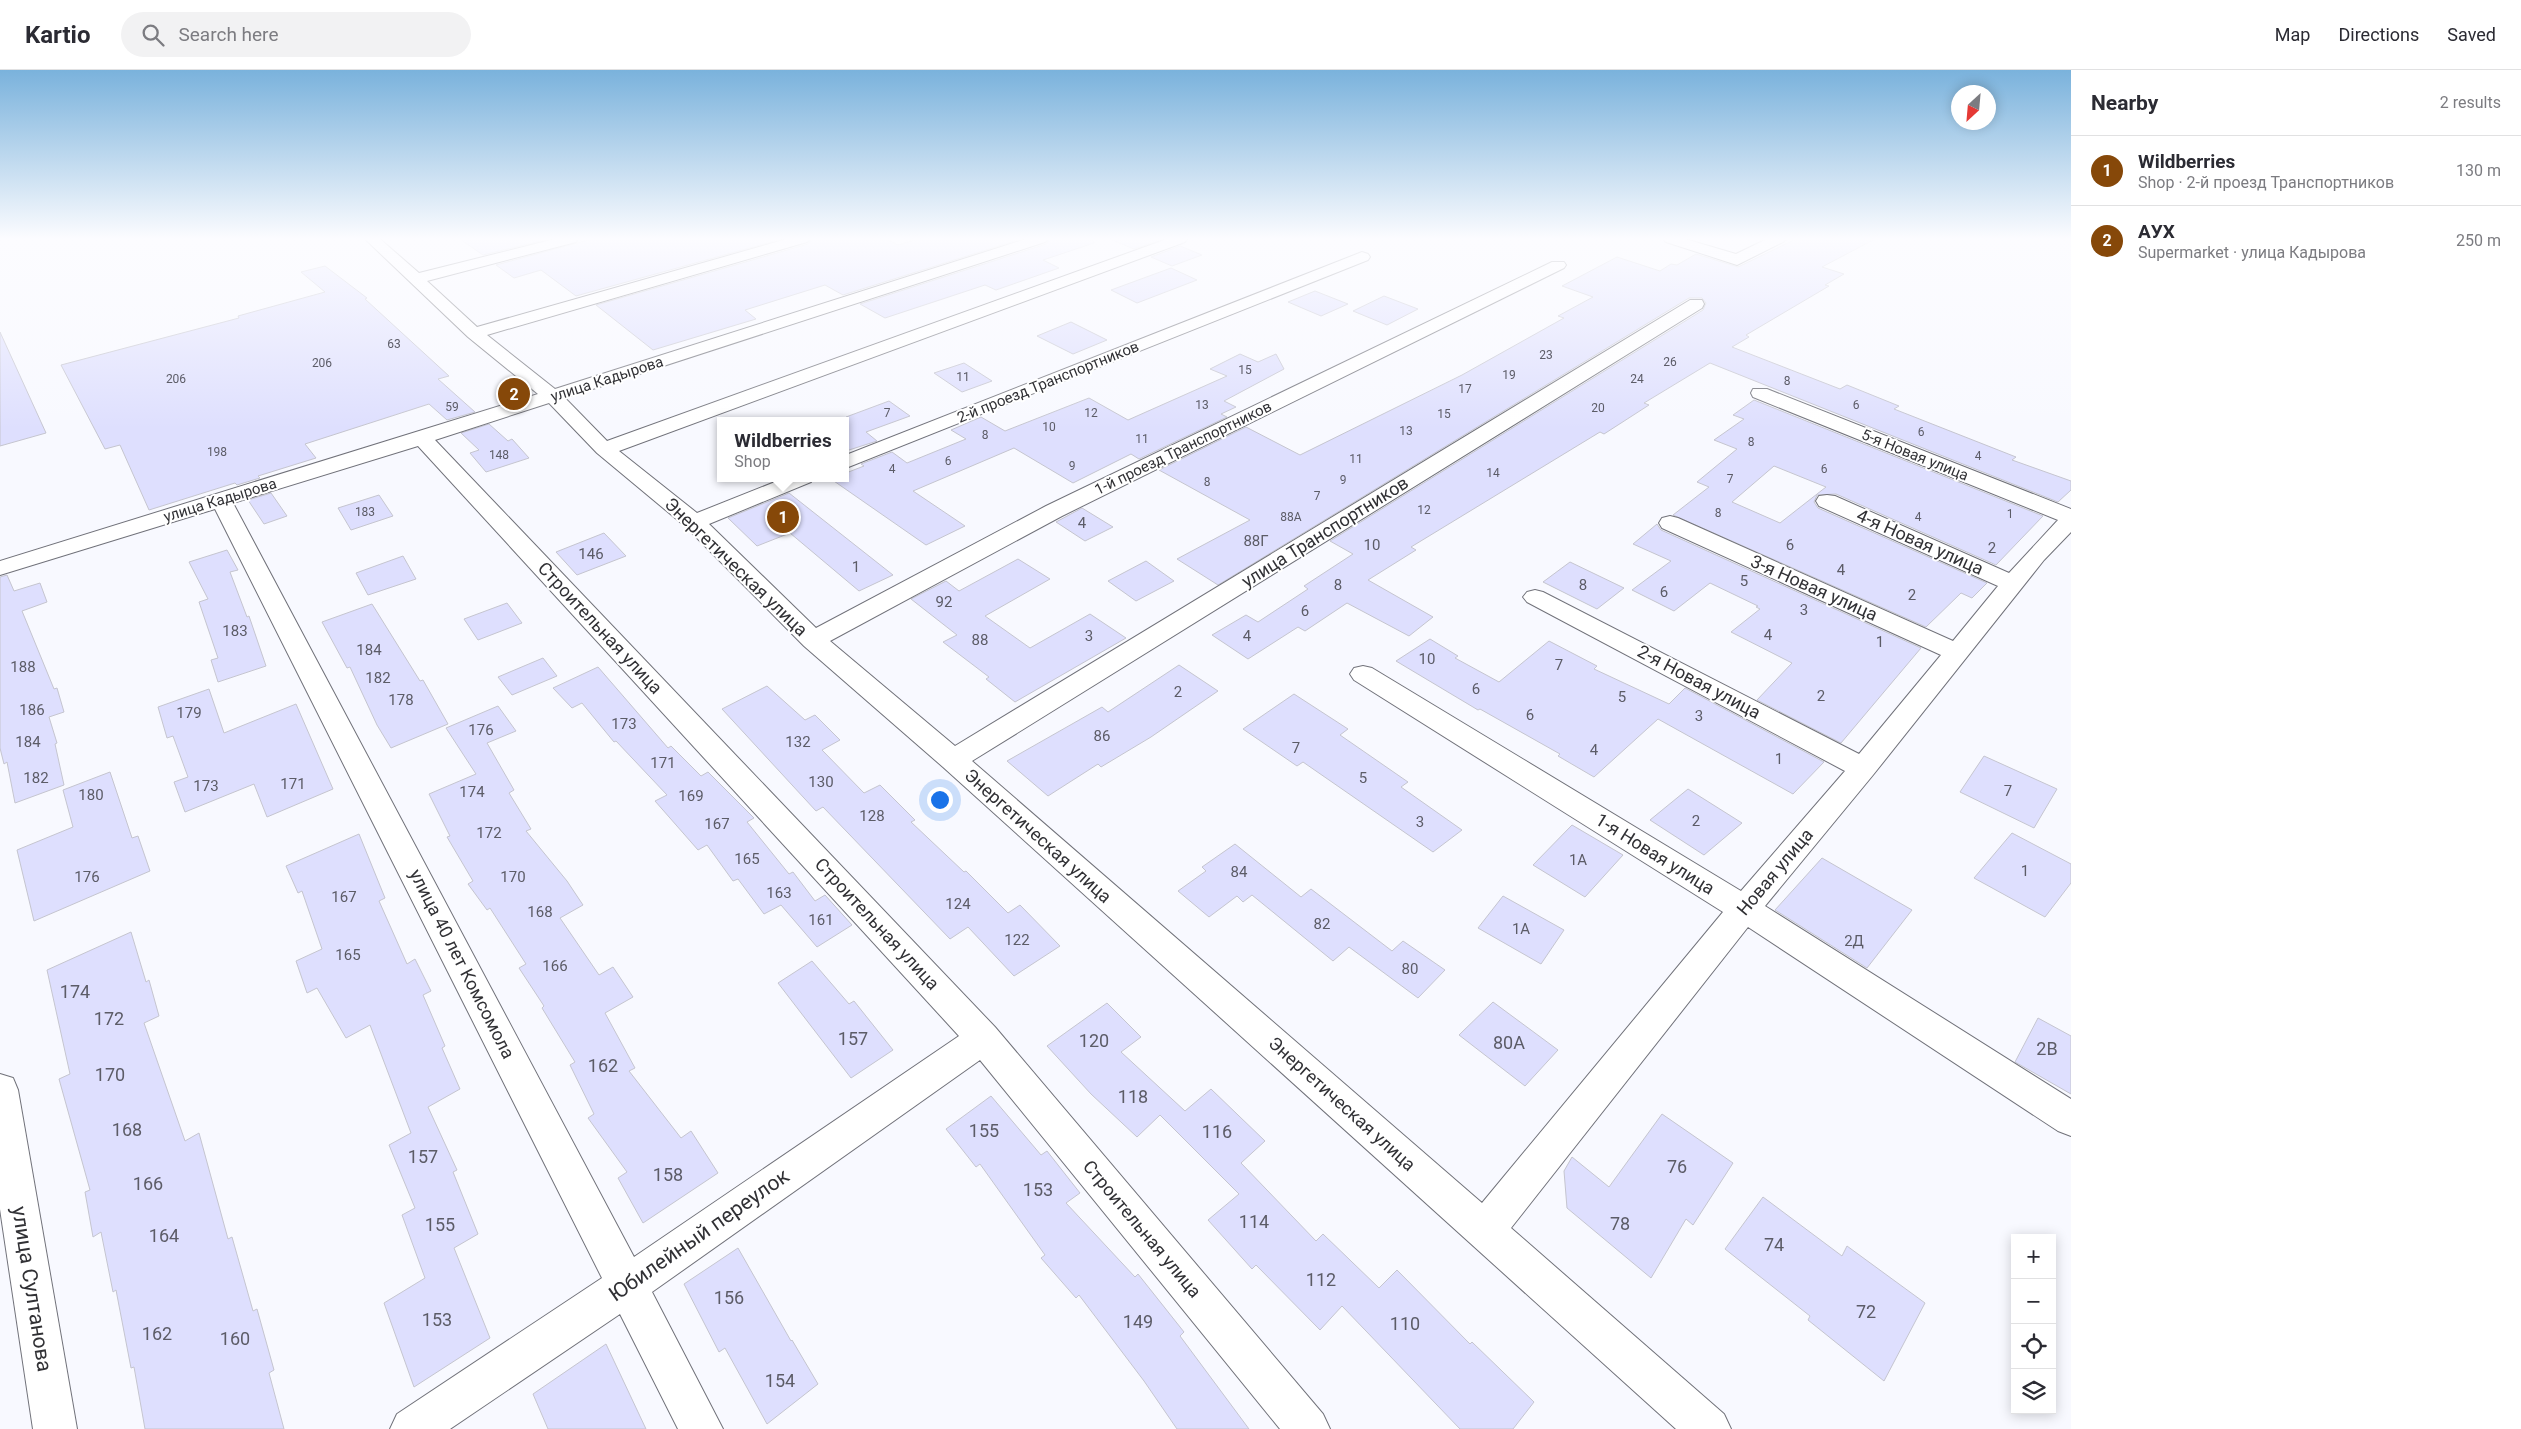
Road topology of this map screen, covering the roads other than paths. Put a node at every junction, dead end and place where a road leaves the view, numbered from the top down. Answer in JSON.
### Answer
{"nodes":[{"id":1,"x":441,"y":302,"type":"edge"},
{"id":2,"x":580,"y":302,"type":"edge"},
{"id":3,"x":841,"y":302,"type":"edge"},
{"id":4,"x":1004,"y":302,"type":"edge"},
{"id":5,"x":1248,"y":302,"type":"edge"},
{"id":6,"x":1481,"y":302,"type":"edge"},
{"id":7,"x":1696,"y":304,"type":"dead end"},
{"id":8,"x":474,"y":333,"type":"junction"},
{"id":9,"x":1760,"y":393,"type":"dead end"},
{"id":10,"x":552,"y":396,"type":"junction"},
{"id":11,"x":422,"y":438,"type":"junction"},
{"id":12,"x":604,"y":449,"type":"junction"},
{"id":13,"x":849,"y":461,"type":"edge"},
{"id":14,"x":794,"y":482,"type":"edge"},
{"id":15,"x":221,"y":500,"type":"junction"},
{"id":16,"x":1827,"y":501,"type":"dead end"},
{"id":17,"x":2071,"y":518,"type":"edge"},
{"id":18,"x":694,"y":522,"type":"junction"},
{"id":19,"x":1670,"y":523,"type":"dead end"},
{"id":20,"x":0,"y":568,"type":"edge"},
{"id":21,"x":2013,"y":584,"type":"junction"},
{"id":22,"x":1535,"y":597,"type":"dead end"},
{"id":23,"x":813,"y":640,"type":"junction"},
{"id":24,"x":1957,"y":652,"type":"junction"},
{"id":25,"x":1363,"y":674,"type":"dead end"},
{"id":26,"x":953,"y":760,"type":"junction"},
{"id":27,"x":1863,"y":768,"type":"junction"},
{"id":28,"x":1744,"y":909,"type":"junction"},
{"id":29,"x":983,"y":1038,"type":"junction"},
{"id":30,"x":0,"y":1090,"type":"edge"},
{"id":31,"x":2071,"y":1119,"type":"edge"},
{"id":32,"x":1485,"y":1230,"type":"junction"},
{"id":33,"x":628,"y":1285,"type":"junction"},
{"id":34,"x":55,"y":1429,"type":"edge"},
{"id":35,"x":412,"y":1429,"type":"edge"},
{"id":36,"x":701,"y":1429,"type":"edge"},
{"id":37,"x":1308,"y":1429,"type":"edge"},
{"id":38,"x":1710,"y":1429,"type":"edge"}],
"edges":[{"from":1,"to":8,"type":"street","name":"Энергетическая улица"},
{"from":2,"to":8,"type":"street"},
{"from":3,"to":10,"type":"street","name":"улица Кадырова"},
{"from":4,"to":12,"type":"street"},
{"from":5,"to":13,"type":"street","name":"2-й проезд Транспортников"},
{"from":6,"to":23,"type":"street","name":"1-й проезд Транспортников"},
{"from":7,"to":26,"type":"street","name":"улица Транспортников"},
{"from":8,"to":10,"type":"street","name":"Энергетическая улица"},
{"from":9,"to":17,"type":"street","name":"5-я Новая улица"},
{"from":10,"to":11,"type":"street","name":"улица Кадырова"},
{"from":10,"to":12,"type":"street","name":"Энергетическая улица"},
{"from":11,"to":15,"type":"street","name":"улица Кадырова"},
{"from":11,"to":29,"type":"street","name":"Строительная улица"},
{"from":12,"to":18,"type":"street","name":"Энергетическая улица"},
{"from":14,"to":18,"type":"street"},
{"from":15,"to":20,"type":"street","name":"улица Кадырова"},
{"from":15,"to":33,"type":"street","name":"улица 40 лет Комсомола"},
{"from":16,"to":21,"type":"street","name":"4-я Новая улица"},
{"from":17,"to":21,"type":"street","name":"Новая улица"},
{"from":18,"to":23,"type":"street","name":"Энергетическая улица"},
{"from":19,"to":24,"type":"street","name":"3-я Новая улица"},
{"from":21,"to":24,"type":"street","name":"Новая улица"},
{"from":22,"to":27,"type":"street","name":"2-я Новая улица"},
{"from":23,"to":26,"type":"street","name":"Энергетическая улица"},
{"from":24,"to":27,"type":"street","name":"Новая улица"},
{"from":25,"to":28,"type":"street","name":"1-я Новая улица"},
{"from":26,"to":32,"type":"street","name":"Энергетическая улица"},
{"from":27,"to":28,"type":"street","name":"Новая улица"},
{"from":28,"to":31,"type":"street","name":"1-я Новая улица"},
{"from":28,"to":32,"type":"street","name":"Новая улица"},
{"from":29,"to":33,"type":"street","name":"Юбилейный переулок"},
{"from":29,"to":37,"type":"street","name":"Строительная улица"},
{"from":30,"to":34,"type":"street","name":"улица Султанова"},
{"from":32,"to":38,"type":"street","name":"Энергетическая улица"},
{"from":33,"to":35,"type":"street","name":"Юбилейный переулок"},
{"from":33,"to":36,"type":"street","name":"улица 40 лет Комсомола"}]}
